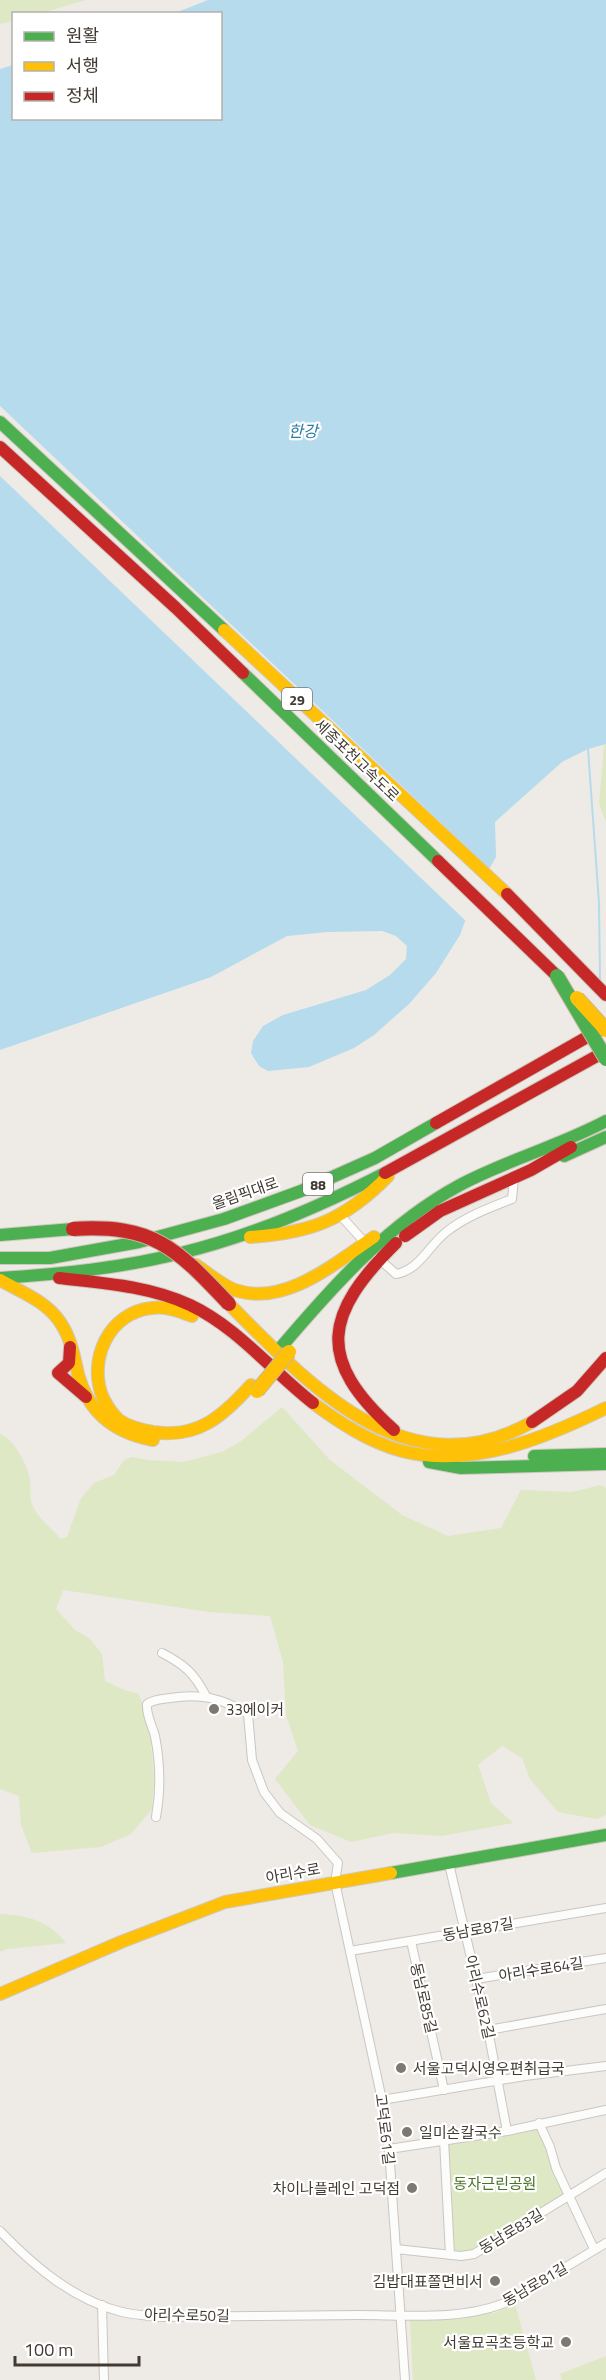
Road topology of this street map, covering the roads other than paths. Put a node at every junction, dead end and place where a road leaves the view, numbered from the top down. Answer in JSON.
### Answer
{"nodes":[{"id":1,"x":0,"y":422,"type":"edge"},
{"id":2,"x":0,"y":447,"type":"edge"},
{"id":3,"x":557,"y":976,"type":"junction"},
{"id":4,"x":606,"y":994,"type":"edge"},
{"id":5,"x":606,"y":1029,"type":"edge"},
{"id":6,"x":606,"y":1051,"type":"edge"},
{"id":7,"x":606,"y":1059,"type":"edge"},
{"id":8,"x":606,"y":1111,"type":"edge"},
{"id":9,"x":606,"y":1120,"type":"edge"},
{"id":10,"x":606,"y":1128,"type":"edge"},
{"id":11,"x":606,"y":1137,"type":"edge"},
{"id":12,"x":522,"y":1158,"type":"junction"},
{"id":13,"x":400,"y":1165,"type":"junction"},
{"id":14,"x":531,"y":1170,"type":"junction"},
{"id":15,"x":514,"y":1178,"type":"junction"},
{"id":16,"x":425,"y":1206,"type":"junction"},
{"id":17,"x":340,"y":1215,"type":"junction"},
{"id":18,"x":0,"y":1235,"type":"edge"},
{"id":19,"x":235,"y":1238,"type":"junction"},
{"id":20,"x":396,"y":1243,"type":"junction"},
{"id":21,"x":0,"y":1258,"type":"edge"},
{"id":22,"x":188,"y":1260,"type":"junction"},
{"id":23,"x":38,"y":1276,"type":"junction"},
{"id":24,"x":0,"y":1279,"type":"edge"},
{"id":25,"x":226,"y":1329,"type":"junction"},
{"id":26,"x":68,"y":1335,"type":"junction"},
{"id":27,"x":286,"y":1349,"type":"junction"},
{"id":28,"x":606,"y":1349,"type":"edge"},
{"id":29,"x":603,"y":1367,"type":"edge"},
{"id":30,"x":254,"y":1388,"type":"junction"},
{"id":31,"x":89,"y":1399,"type":"junction"},
{"id":32,"x":606,"y":1408,"type":"edge"},
{"id":33,"x":403,"y":1444,"type":"junction"},
{"id":34,"x":606,"y":1454,"type":"edge"},
{"id":35,"x":447,"y":1456,"type":"junction"},
{"id":36,"x":606,"y":1464,"type":"edge"},
{"id":37,"x":162,"y":1653,"type":"dead end"},
{"id":38,"x":206,"y":1696,"type":"junction"},
{"id":39,"x":156,"y":1817,"type":"dead end"},
{"id":40,"x":606,"y":1835,"type":"edge"},
{"id":41,"x":449,"y":1864,"type":"junction"},
{"id":42,"x":335,"y":1882,"type":"junction"},
{"id":43,"x":606,"y":1908,"type":"edge"},
{"id":44,"x":465,"y":1932,"type":"junction"},
{"id":45,"x":411,"y":1941,"type":"junction"},
{"id":46,"x":350,"y":1951,"type":"junction"},
{"id":47,"x":606,"y":1958,"type":"edge"},
{"id":48,"x":476,"y":1979,"type":"junction"},
{"id":49,"x":0,"y":1994,"type":"edge"},
{"id":50,"x":606,"y":2009,"type":"edge"},
{"id":51,"x":488,"y":2030,"type":"junction"},
{"id":52,"x":606,"y":2066,"type":"edge"},
{"id":53,"x":499,"y":2080,"type":"junction"},
{"id":54,"x":444,"y":2090,"type":"junction"},
{"id":55,"x":382,"y":2100,"type":"junction"},
{"id":56,"x":606,"y":2110,"type":"edge"},
{"id":57,"x":539,"y":2123,"type":"junction"},
{"id":58,"x":507,"y":2131,"type":"junction"},
{"id":59,"x":444,"y":2140,"type":"junction"},
{"id":60,"x":389,"y":2149,"type":"junction"},
{"id":61,"x":606,"y":2173,"type":"edge"},
{"id":62,"x":569,"y":2196,"type":"junction"},
{"id":63,"x":0,"y":2231,"type":"edge"},
{"id":64,"x":606,"y":2242,"type":"edge"},
{"id":65,"x":396,"y":2249,"type":"junction"},
{"id":66,"x":594,"y":2249,"type":"junction"},
{"id":67,"x":450,"y":2255,"type":"junction"},
{"id":68,"x":102,"y":2305,"type":"junction"},
{"id":69,"x":401,"y":2315,"type":"junction"},
{"id":70,"x":104,"y":2380,"type":"edge"},
{"id":71,"x":405,"y":2380,"type":"edge"}],
"edges":[{"from":1,"to":4,"type":"main road","name":"세종포천고속도로","number":"29"},
{"from":2,"to":3,"type":"main road","name":"세종포천고속도로","number":"29"},
{"from":3,"to":5,"type":"main road","name":"세종포천고속도로","number":"29","bridge":true},
{"from":3,"to":7,"type":"main road","bridge":true},
{"from":5,"to":21,"type":"main road","name":"올림픽대로","number":"88"},
{"from":6,"to":13,"type":"main road","number":"88"},
{"from":8,"to":12,"type":"main road"},
{"from":9,"to":12,"type":"main road"},
{"from":10,"to":14,"type":"main road"},
{"from":11,"to":14,"type":"main road"},
{"from":12,"to":16,"type":"main road"},
{"from":13,"to":17,"type":"main road"},
{"from":13,"to":19,"type":"main road","number":"88"},
{"from":14,"to":15,"type":"main road"},
{"from":15,"to":17,"type":"street"},
{"from":15,"to":20,"type":"main road"},
{"from":16,"to":22,"type":"main road"},
{"from":16,"to":27,"type":"main road"},
{"from":17,"to":19,"type":"main road"},
{"from":18,"to":22,"type":"main road","bridge":true},
{"from":19,"to":23,"type":"main road","number":"88"},
{"from":20,"to":27,"type":"main road"},
{"from":20,"to":33,"type":"main road"},
{"from":22,"to":33,"type":"main road","bridge":true},
{"from":23,"to":24,"type":"main road","number":"88"},
{"from":23,"to":25,"type":"main road"},
{"from":24,"to":26,"type":"main road"},
{"from":25,"to":30,"type":"main road"},
{"from":25,"to":33,"type":"main road"},
{"from":26,"to":31,"type":"main road"},
{"from":26,"to":31,"type":"main road"},
{"from":27,"to":30,"type":"main road","bridge":true},
{"from":28,"to":29,"type":"main road"},
{"from":29,"to":33,"type":"main road"},
{"from":30,"to":31,"type":"main road"},
{"from":32,"to":35,"type":"main road"},
{"from":33,"to":35,"type":"main road"},
{"from":33,"to":36,"type":"main road"},
{"from":34,"to":35,"type":"main road"},
{"from":37,"to":38,"type":"street"},
{"from":38,"to":39,"type":"street"},
{"from":38,"to":42,"type":"street","name":"고덕로61길"},
{"from":40,"to":41,"type":"main road","name":"아리수로"},
{"from":41,"to":42,"type":"main road","name":"아리수로"},
{"from":41,"to":44,"type":"street","name":"아리수로62길"},
{"from":42,"to":46,"type":"street","name":"고덕로61길"},
{"from":42,"to":49,"type":"main road","name":"아리수로"},
{"from":43,"to":44,"type":"street","name":"동남로87길"},
{"from":44,"to":45,"type":"street","name":"동남로87길"},
{"from":44,"to":48,"type":"street","name":"아리수로62길"},
{"from":45,"to":46,"type":"street","name":"동남로87길"},
{"from":45,"to":54,"type":"street","name":"동남로85길"},
{"from":46,"to":55,"type":"street","name":"고덕로61길"},
{"from":47,"to":48,"type":"street","name":"아리수로64길"},
{"from":48,"to":51,"type":"street","name":"아리수로62길"},
{"from":50,"to":51,"type":"street"},
{"from":51,"to":53,"type":"street","name":"아리수로62길"},
{"from":52,"to":53,"type":"street"},
{"from":53,"to":54,"type":"street"},
{"from":53,"to":58,"type":"street","name":"아리수로62길"},
{"from":54,"to":55,"type":"street"},
{"from":55,"to":60,"type":"street","name":"고덕로61길"},
{"from":56,"to":57,"type":"street"},
{"from":57,"to":58,"type":"street"},
{"from":57,"to":62,"type":"street"},
{"from":58,"to":59,"type":"street"},
{"from":59,"to":60,"type":"street"},
{"from":59,"to":67,"type":"street"},
{"from":60,"to":65,"type":"street","name":"고덕로61길"},
{"from":61,"to":62,"type":"street","name":"동남로83길"},
{"from":62,"to":66,"type":"street"},
{"from":62,"to":67,"type":"street","name":"동남로83길"},
{"from":63,"to":68,"type":"street","name":"아리수로50길"},
{"from":64,"to":66,"type":"street","name":"동남로81길"},
{"from":65,"to":67,"type":"street","name":"동남로83길"},
{"from":65,"to":69,"type":"street","name":"고덕로61길"},
{"from":66,"to":69,"type":"street","name":"동남로81길"},
{"from":68,"to":69,"type":"street","name":"아리수로50길"},
{"from":68,"to":70,"type":"street"},
{"from":69,"to":71,"type":"street","name":"고덕로61길"}]}
